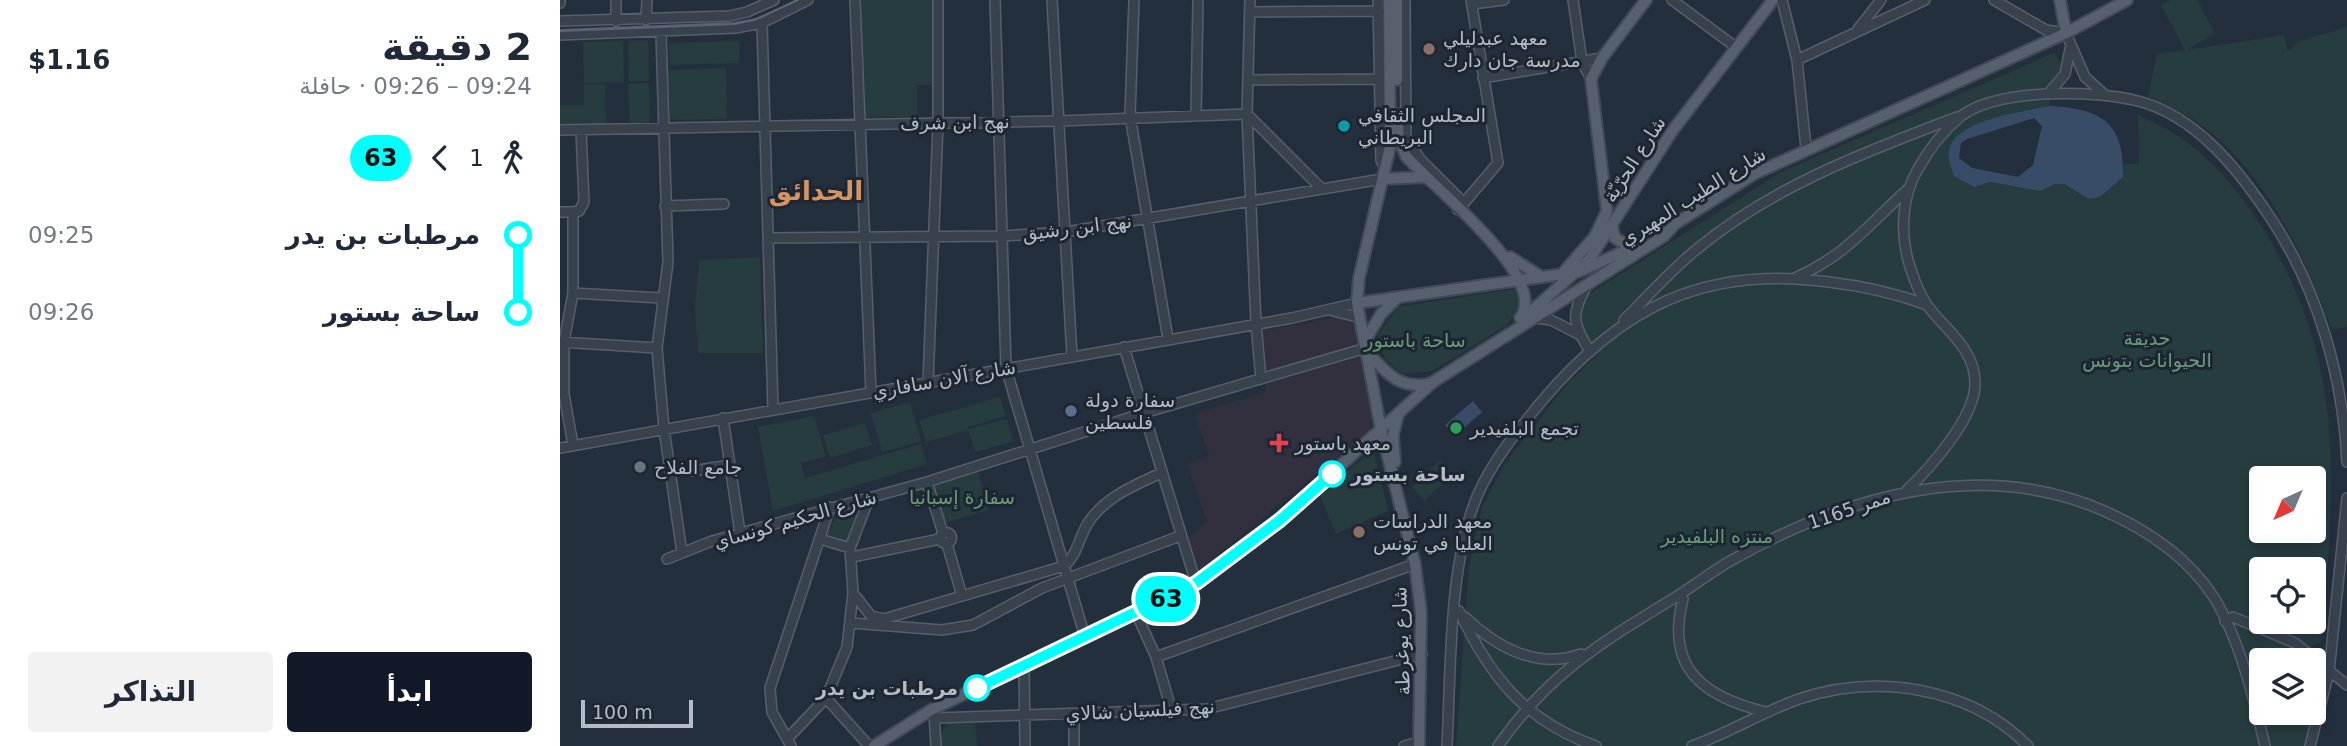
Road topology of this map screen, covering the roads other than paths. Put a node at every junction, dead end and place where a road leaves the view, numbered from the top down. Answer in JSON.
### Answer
{"nodes":[{"id":1,"x":616,"y":0,"type":"edge"},
{"id":2,"x":647,"y":0,"type":"edge"},
{"id":3,"x":774,"y":0,"type":"edge"},
{"id":4,"x":808,"y":0,"type":"edge"},
{"id":5,"x":855,"y":0,"type":"edge"},
{"id":6,"x":939,"y":0,"type":"edge"},
{"id":7,"x":995,"y":0,"type":"edge"},
{"id":8,"x":1052,"y":0,"type":"edge"},
{"id":9,"x":1134,"y":0,"type":"edge"},
{"id":10,"x":1198,"y":0,"type":"edge"},
{"id":11,"x":1250,"y":0,"type":"edge"},
{"id":12,"x":1378,"y":0,"type":"edge"},
{"id":13,"x":1389,"y":0,"type":"edge"},
{"id":14,"x":1397,"y":0,"type":"edge"},
{"id":15,"x":1405,"y":0,"type":"edge"},
{"id":16,"x":1504,"y":0,"type":"edge"},
{"id":17,"x":1573,"y":0,"type":"edge"},
{"id":18,"x":1646,"y":0,"type":"edge"},
{"id":19,"x":1672,"y":0,"type":"edge"},
{"id":20,"x":1773,"y":0,"type":"edge"},
{"id":21,"x":1782,"y":0,"type":"edge"},
{"id":22,"x":1881,"y":0,"type":"edge"},
{"id":23,"x":1925,"y":0,"type":"edge"},
{"id":24,"x":1994,"y":0,"type":"edge"},
{"id":25,"x":2060,"y":0,"type":"edge"},
{"id":26,"x":2127,"y":0,"type":"edge"},
{"id":27,"x":1472,"y":2,"type":"edge"},
{"id":28,"x":1379,"y":11,"type":"junction"},
{"id":29,"x":1250,"y":12,"type":"junction"},
{"id":30,"x":646,"y":20,"type":"junction"},
{"id":31,"x":616,"y":21,"type":"junction"},
{"id":32,"x":560,"y":22,"type":"edge"},
{"id":33,"x":762,"y":24,"type":"junction"},
{"id":34,"x":1857,"y":31,"type":"junction"},
{"id":35,"x":661,"y":33,"type":"junction"},
{"id":36,"x":2066,"y":33,"type":"junction"},
{"id":37,"x":560,"y":35,"type":"edge"},
{"id":38,"x":1737,"y":48,"type":"junction"},
{"id":39,"x":2070,"y":48,"type":"junction"},
{"id":40,"x":1602,"y":58,"type":"junction"},
{"id":41,"x":1797,"y":60,"type":"junction"},
{"id":42,"x":1583,"y":62,"type":"junction"},
{"id":43,"x":1483,"y":78,"type":"junction"},
{"id":44,"x":1380,"y":79,"type":"junction"},
{"id":45,"x":1591,"y":79,"type":"junction"},
{"id":46,"x":1249,"y":80,"type":"junction"},
{"id":47,"x":2049,"y":93,"type":"junction"},
{"id":48,"x":2107,"y":95,"type":"junction"},
{"id":49,"x":1248,"y":114,"type":"junction"},
{"id":50,"x":1963,"y":114,"type":"junction"},
{"id":51,"x":1130,"y":116,"type":"junction"},
{"id":52,"x":1196,"y":116,"type":"junction"},
{"id":53,"x":1058,"y":121,"type":"junction"},
{"id":54,"x":998,"y":122,"type":"junction"},
{"id":55,"x":861,"y":123,"type":"junction"},
{"id":56,"x":938,"y":124,"type":"junction"},
{"id":57,"x":764,"y":127,"type":"junction"},
{"id":58,"x":664,"y":128,"type":"junction"},
{"id":59,"x":560,"y":130,"type":"edge"},
{"id":60,"x":582,"y":130,"type":"junction"},
{"id":61,"x":1806,"y":148,"type":"junction"},
{"id":62,"x":1384,"y":174,"type":"junction"},
{"id":63,"x":1425,"y":177,"type":"junction"},
{"id":64,"x":1320,"y":187,"type":"junction"},
{"id":65,"x":1908,"y":189,"type":"junction"},
{"id":66,"x":1251,"y":199,"type":"junction"},
{"id":67,"x":1607,"y":201,"type":"junction"},
{"id":68,"x":724,"y":204,"type":"dead end"},
{"id":69,"x":1625,"y":204,"type":"junction"},
{"id":70,"x":665,"y":206,"type":"junction"},
{"id":71,"x":1461,"y":206,"type":"junction"},
{"id":72,"x":560,"y":212,"type":"edge"},
{"id":73,"x":573,"y":212,"type":"junction"},
{"id":74,"x":1147,"y":218,"type":"junction"},
{"id":75,"x":1675,"y":224,"type":"junction"},
{"id":76,"x":1612,"y":226,"type":"junction"},
{"id":77,"x":1066,"y":232,"type":"junction"},
{"id":78,"x":1002,"y":236,"type":"junction"},
{"id":79,"x":934,"y":237,"type":"junction"},
{"id":80,"x":768,"y":238,"type":"junction"},
{"id":81,"x":864,"y":239,"type":"junction"},
{"id":82,"x":1632,"y":248,"type":"junction"},
{"id":83,"x":1498,"y":249,"type":"junction"},
{"id":84,"x":560,"y":272,"type":"edge"},
{"id":85,"x":1578,"y":272,"type":"junction"},
{"id":86,"x":573,"y":273,"type":"junction"},
{"id":87,"x":1562,"y":274,"type":"junction"},
{"id":88,"x":1540,"y":276,"type":"junction"},
{"id":89,"x":1795,"y":278,"type":"junction"},
{"id":90,"x":1521,"y":279,"type":"junction"},
{"id":91,"x":1588,"y":284,"type":"junction"},
{"id":92,"x":573,"y":293,"type":"junction"},
{"id":93,"x":661,"y":298,"type":"junction"},
{"id":94,"x":1396,"y":298,"type":"junction"},
{"id":95,"x":1357,"y":303,"type":"junction"},
{"id":96,"x":1927,"y":305,"type":"junction"},
{"id":97,"x":1328,"y":310,"type":"junction"},
{"id":98,"x":1361,"y":318,"type":"junction"},
{"id":99,"x":1534,"y":318,"type":"junction"},
{"id":100,"x":1255,"y":324,"type":"junction"},
{"id":101,"x":1514,"y":326,"type":"junction"},
{"id":102,"x":1613,"y":332,"type":"junction"},
{"id":103,"x":1580,"y":335,"type":"junction"},
{"id":104,"x":1168,"y":339,"type":"junction"},
{"id":105,"x":562,"y":342,"type":"edge"},
{"id":106,"x":1493,"y":344,"type":"junction"},
{"id":107,"x":1124,"y":347,"type":"junction"},
{"id":108,"x":1366,"y":347,"type":"junction"},
{"id":109,"x":657,"y":348,"type":"junction"},
{"id":110,"x":1590,"y":352,"type":"junction"},
{"id":111,"x":1072,"y":356,"type":"junction"},
{"id":112,"x":1006,"y":368,"type":"junction"},
{"id":113,"x":1261,"y":379,"type":"junction"},
{"id":114,"x":929,"y":383,"type":"junction"},
{"id":115,"x":1433,"y":383,"type":"junction"},
{"id":116,"x":871,"y":393,"type":"junction"},
{"id":117,"x":773,"y":410,"type":"junction"},
{"id":118,"x":1399,"y":411,"type":"junction"},
{"id":119,"x":1144,"y":413,"type":"junction"},
{"id":120,"x":723,"y":418,"type":"junction"},
{"id":121,"x":664,"y":429,"type":"junction"},
{"id":122,"x":1381,"y":430,"type":"junction"},
{"id":123,"x":573,"y":445,"type":"junction"},
{"id":124,"x":560,"y":447,"type":"edge"},
{"id":125,"x":1028,"y":451,"type":"junction"},
{"id":126,"x":2347,"y":462,"type":"edge"},
{"id":127,"x":730,"y":465,"type":"junction"},
{"id":128,"x":692,"y":471,"type":"dead end"},
{"id":129,"x":1161,"y":473,"type":"junction"},
{"id":130,"x":927,"y":482,"type":"junction"},
{"id":131,"x":1906,"y":490,"type":"junction"},
{"id":132,"x":1398,"y":496,"type":"junction"},
{"id":133,"x":869,"y":498,"type":"junction"},
{"id":134,"x":2347,"y":498,"type":"edge"},
{"id":135,"x":830,"y":507,"type":"junction"},
{"id":136,"x":740,"y":533,"type":"junction"},
{"id":137,"x":1181,"y":536,"type":"junction"},
{"id":138,"x":820,"y":538,"type":"junction"},
{"id":139,"x":943,"y":539,"type":"junction"},
{"id":140,"x":851,"y":552,"type":"junction"},
{"id":141,"x":682,"y":553,"type":"junction"},
{"id":142,"x":667,"y":559,"type":"dead end"},
{"id":143,"x":1415,"y":564,"type":"junction"},
{"id":144,"x":1063,"y":566,"type":"junction"},
{"id":145,"x":1067,"y":579,"type":"junction"},
{"id":146,"x":1196,"y":583,"type":"junction"},
{"id":147,"x":853,"y":593,"type":"junction"},
{"id":148,"x":962,"y":596,"type":"junction"},
{"id":149,"x":1676,"y":597,"type":"junction"},
{"id":150,"x":1458,"y":607,"type":"junction"},
{"id":151,"x":1136,"y":612,"type":"junction"},
{"id":152,"x":2225,"y":621,"type":"junction"},
{"id":153,"x":884,"y":622,"type":"junction"},
{"id":154,"x":851,"y":623,"type":"junction"},
{"id":155,"x":1085,"y":637,"type":"junction"},
{"id":156,"x":1587,"y":652,"type":"junction"},
{"id":157,"x":1422,"y":654,"type":"junction"},
{"id":158,"x":1156,"y":657,"type":"junction"},
{"id":159,"x":1024,"y":666,"type":"junction"},
{"id":160,"x":2329,"y":673,"type":"junction"},
{"id":161,"x":2326,"y":684,"type":"edge"},
{"id":162,"x":2345,"y":684,"type":"edge"},
{"id":163,"x":2326,"y":688,"type":"edge"},
{"id":164,"x":826,"y":698,"type":"junction"},
{"id":165,"x":1526,"y":710,"type":"junction"},
{"id":166,"x":1172,"y":712,"type":"junction"},
{"id":167,"x":1766,"y":712,"type":"junction"},
{"id":168,"x":934,"y":714,"type":"junction"},
{"id":169,"x":1025,"y":714,"type":"junction"},
{"id":170,"x":1074,"y":714,"type":"junction"},
{"id":171,"x":2315,"y":725,"type":"edge"},
{"id":172,"x":789,"y":743,"type":"edge"},
{"id":173,"x":1419,"y":744,"type":"edge"},
{"id":174,"x":872,"y":746,"type":"edge"},
{"id":175,"x":936,"y":746,"type":"edge"},
{"id":176,"x":1025,"y":746,"type":"edge"},
{"id":177,"x":1074,"y":746,"type":"edge"},
{"id":178,"x":1404,"y":746,"type":"edge"},
{"id":179,"x":1447,"y":746,"type":"edge"},
{"id":180,"x":1497,"y":746,"type":"edge"},
{"id":181,"x":1596,"y":746,"type":"edge"},
{"id":182,"x":1692,"y":746,"type":"edge"},
{"id":183,"x":2028,"y":746,"type":"edge"},
{"id":184,"x":2265,"y":746,"type":"edge"},
{"id":185,"x":2310,"y":746,"type":"edge"}],
"edges":[{"from":1,"to":31,"type":"street"},
{"from":2,"to":30,"type":"street"},
{"from":3,"to":30,"type":"street"},
{"from":4,"to":33,"type":"street"},
{"from":5,"to":55,"type":"street"},
{"from":6,"to":56,"type":"street"},
{"from":7,"to":54,"type":"street"},
{"from":8,"to":53,"type":"street"},
{"from":9,"to":51,"type":"street"},
{"from":10,"to":52,"type":"street"},
{"from":11,"to":29,"type":"street"},
{"from":12,"to":28,"type":"street"},
{"from":13,"to":62,"type":"main road"},
{"from":14,"to":63,"type":"main road"},
{"from":15,"to":71,"type":"street"},
{"from":16,"to":27,"type":"street"},
{"from":17,"to":42,"type":"street"},
{"from":18,"to":40,"type":"main road"},
{"from":19,"to":38,"type":"street"},
{"from":20,"to":38,"type":"main road","name":"شارع الحرّيّة"},
{"from":21,"to":41,"type":"street"},
{"from":22,"to":34,"type":"street"},
{"from":23,"to":34,"type":"street"},
{"from":24,"to":36,"type":"street"},
{"from":25,"to":36,"type":"main road"},
{"from":26,"to":36,"type":"main road","name":"شارع الطيب المهيري"},
{"from":27,"to":43,"type":"street"},
{"from":28,"to":29,"type":"street"},
{"from":28,"to":44,"type":"street"},
{"from":29,"to":46,"type":"street"},
{"from":30,"to":31,"type":"street"},
{"from":31,"to":32,"type":"street"},
{"from":33,"to":35,"type":"street"},
{"from":33,"to":57,"type":"street"},
{"from":34,"to":41,"type":"street"},
{"from":35,"to":37,"type":"street"},
{"from":35,"to":58,"type":"street"},
{"from":36,"to":39,"type":"street"},
{"from":36,"to":61,"type":"main road","name":"شارع الطيب المهيري"},
{"from":38,"to":69,"type":"main road","name":"شارع الحرّيّة"},
{"from":39,"to":47,"type":"street"},
{"from":39,"to":48,"type":"street"},
{"from":40,"to":42,"type":"street"},
{"from":40,"to":45,"type":"main road"},
{"from":41,"to":61,"type":"street"},
{"from":42,"to":43,"type":"street"},
{"from":42,"to":45,"type":"street"},
{"from":43,"to":71,"type":"street"},
{"from":44,"to":46,"type":"street"},
{"from":44,"to":62,"type":"street"},
{"from":45,"to":67,"type":"main road"},
{"from":46,"to":49,"type":"street"},
{"from":47,"to":48,"type":"street"},
{"from":47,"to":50,"type":"street"},
{"from":48,"to":126,"type":"street"},
{"from":49,"to":52,"type":"street","name":"نهج ابن شرف"},
{"from":49,"to":64,"type":"street"},
{"from":49,"to":66,"type":"street"},
{"from":50,"to":65,"type":"street"},
{"from":50,"to":102,"type":"street"},
{"from":51,"to":52,"type":"street","name":"نهج ابن شرف"},
{"from":51,"to":53,"type":"street","name":"نهج ابن شرف"},
{"from":51,"to":74,"type":"street"},
{"from":53,"to":54,"type":"street","name":"نهج ابن شرف"},
{"from":53,"to":77,"type":"street"},
{"from":54,"to":56,"type":"street","name":"نهج ابن شرف"},
{"from":54,"to":78,"type":"street"},
{"from":55,"to":56,"type":"street","name":"نهج ابن شرف"},
{"from":55,"to":57,"type":"street","name":"نهج ابن شرف"},
{"from":55,"to":81,"type":"street"},
{"from":56,"to":79,"type":"street"},
{"from":57,"to":58,"type":"street","name":"نهج ابن شرف"},
{"from":57,"to":80,"type":"street"},
{"from":58,"to":60,"type":"street","name":"نهج ابن شرف"},
{"from":58,"to":70,"type":"street"},
{"from":59,"to":60,"type":"street","name":"نهج ابن شرف"},
{"from":60,"to":73,"type":"street"},
{"from":61,"to":75,"type":"main road","name":"شارع الطيب المهيري"},
{"from":62,"to":63,"type":"main road"},
{"from":62,"to":64,"type":"street","name":"نهج ابن رشيق"},
{"from":62,"to":95,"type":"main road"},
{"from":63,"to":71,"type":"main road"},
{"from":64,"to":66,"type":"street","name":"نهج ابن رشيق"},
{"from":65,"to":89,"type":"street"},
{"from":65,"to":96,"type":"street"},
{"from":66,"to":74,"type":"street","name":"نهج ابن رشيق"},
{"from":66,"to":100,"type":"street"},
{"from":67,"to":69,"type":"main road"},
{"from":67,"to":87,"type":"main road"},
{"from":68,"to":70,"type":"street"},
{"from":69,"to":76,"type":"main road","name":"شارع الحرّيّة"},
{"from":70,"to":93,"type":"street"},
{"from":71,"to":83,"type":"main road"},
{"from":72,"to":73,"type":"street"},
{"from":73,"to":86,"type":"street"},
{"from":74,"to":77,"type":"street","name":"نهج ابن رشيق"},
{"from":74,"to":104,"type":"street"},
{"from":75,"to":82,"type":"main road"},
{"from":75,"to":91,"type":"main road","name":"شارع الطيب المهيري"},
{"from":76,"to":82,"type":"main road"},
{"from":76,"to":85,"type":"main road","name":"شارع الحرّيّة"},
{"from":77,"to":78,"type":"street","name":"نهج ابن رشيق"},
{"from":77,"to":111,"type":"street"},
{"from":78,"to":79,"type":"street","name":"نهج ابن رشيق"},
{"from":78,"to":112,"type":"street"},
{"from":79,"to":81,"type":"street","name":"نهج ابن رشيق"},
{"from":79,"to":114,"type":"street"},
{"from":80,"to":81,"type":"street","name":"نهج ابن رشيق"},
{"from":80,"to":117,"type":"street"},
{"from":81,"to":116,"type":"street"},
{"from":82,"to":85,"type":"main road"},
{"from":83,"to":88,"type":"main road"},
{"from":83,"to":90,"type":"main road"},
{"from":84,"to":86,"type":"street"},
{"from":85,"to":87,"type":"main road"},
{"from":85,"to":101,"type":"main road","name":"شارع الحرّيّة"},
{"from":86,"to":92,"type":"street"},
{"from":87,"to":88,"type":"main road"},
{"from":88,"to":90,"type":"main road"},
{"from":89,"to":96,"type":"street"},
{"from":89,"to":102,"type":"street"},
{"from":90,"to":94,"type":"main road"},
{"from":90,"to":101,"type":"main road"},
{"from":91,"to":99,"type":"main road","name":"شارع الطيب المهيري"},
{"from":91,"to":103,"type":"street"},
{"from":92,"to":93,"type":"street"},
{"from":92,"to":105,"type":"street"},
{"from":93,"to":109,"type":"street"},
{"from":94,"to":95,"type":"main road"},
{"from":94,"to":108,"type":"main road"},
{"from":95,"to":97,"type":"street","name":"شارع آلان سافاري"},
{"from":95,"to":98,"type":"main road","name":"شارع يوغرطة"},
{"from":96,"to":131,"type":"street"},
{"from":97,"to":98,"type":"street"},
{"from":97,"to":100,"type":"street","name":"شارع آلان سافاري"},
{"from":98,"to":108,"type":"main road","name":"شارع يوغرطة"},
{"from":99,"to":103,"type":"street"},
{"from":99,"to":106,"type":"main road","name":"شارع الطيب المهيري"},
{"from":100,"to":104,"type":"street","name":"شارع آلان سافاري"},
{"from":100,"to":113,"type":"street"},
{"from":101,"to":106,"type":"main road","name":"شارع الحرّيّة"},
{"from":102,"to":110,"type":"street"},
{"from":103,"to":110,"type":"street"},
{"from":104,"to":107,"type":"street","name":"شارع آلان سافاري"},
{"from":105,"to":109,"type":"street"},
{"from":105,"to":123,"type":"street"},
{"from":106,"to":115,"type":"main road","name":"شارع الطيب المهيري"},
{"from":107,"to":111,"type":"street","name":"شارع آلان سافاري"},
{"from":107,"to":119,"type":"street"},
{"from":108,"to":113,"type":"street","name":"شارع الحكيم كونساي"},
{"from":108,"to":115,"type":"main road"},
{"from":108,"to":122,"type":"main road","name":"شارع يوغرطة"},
{"from":109,"to":121,"type":"street"},
{"from":110,"to":150,"type":"street"},
{"from":111,"to":112,"type":"street","name":"شارع آلان سافاري"},
{"from":112,"to":114,"type":"street","name":"شارع آلان سافاري"},
{"from":112,"to":125,"type":"street"},
{"from":113,"to":119,"type":"street","name":"شارع الحكيم كونساي"},
{"from":114,"to":116,"type":"street","name":"شارع آلان سافاري"},
{"from":115,"to":118,"type":"main road","name":"شارع الطيب المهيري"},
{"from":116,"to":117,"type":"street","name":"شارع آلان سافاري"},
{"from":117,"to":120,"type":"street","name":"شارع آلان سافاري"},
{"from":118,"to":122,"type":"main road","name":"شارع الطيب المهيري"},
{"from":118,"to":132,"type":"main road","name":"شارع يوغرطة"},
{"from":119,"to":125,"type":"street","name":"شارع الحكيم كونساي"},
{"from":119,"to":129,"type":"street"},
{"from":120,"to":121,"type":"street","name":"شارع آلان سافاري"},
{"from":120,"to":127,"type":"street"},
{"from":121,"to":123,"type":"street","name":"شارع آلان سافاري"},
{"from":121,"to":141,"type":"street"},
{"from":122,"to":132,"type":"main road","name":"شارع يوغرطة"},
{"from":122,"to":146,"type":"main road","name":"شارع الطيب المهيري"},
{"from":123,"to":124,"type":"street","name":"شارع آلان سافاري"},
{"from":125,"to":130,"type":"street","name":"شارع الحكيم كونساي"},
{"from":125,"to":144,"type":"street"},
{"from":127,"to":128,"type":"street"},
{"from":127,"to":136,"type":"street"},
{"from":129,"to":137,"type":"street"},
{"from":129,"to":144,"type":"street"},
{"from":130,"to":133,"type":"street","name":"شارع الحكيم كونساي"},
{"from":130,"to":139,"type":"street"},
{"from":131,"to":149,"type":"street","name":"ممر 1165"},
{"from":131,"to":152,"type":"street","name":"ممر 1165"},
{"from":132,"to":143,"type":"main road","name":"شارع يوغرطة"},
{"from":133,"to":135,"type":"street","name":"شارع الحكيم كونساي"},
{"from":133,"to":140,"type":"street"},
{"from":134,"to":160,"type":"street"},
{"from":135,"to":136,"type":"street","name":"شارع الحكيم كونساي"},
{"from":135,"to":138,"type":"street"},
{"from":136,"to":141,"type":"street","name":"شارع الحكيم كونساي"},
{"from":137,"to":145,"type":"street"},
{"from":137,"to":146,"type":"street"},
{"from":138,"to":140,"type":"street"},
{"from":138,"to":172,"type":"street"},
{"from":139,"to":140,"type":"street"},
{"from":139,"to":148,"type":"street"},
{"from":140,"to":147,"type":"street"},
{"from":141,"to":142,"type":"street","name":"شارع الحكيم كونساي"},
{"from":143,"to":157,"type":"main road","name":"شارع يوغرطة"},
{"from":143,"to":158,"type":"street"},
{"from":144,"to":145,"type":"street"},
{"from":144,"to":148,"type":"street"},
{"from":145,"to":153,"type":"street"},
{"from":145,"to":155,"type":"street"},
{"from":146,"to":151,"type":"main road","name":"شارع الطيب المهيري"},
{"from":147,"to":153,"type":"street"},
{"from":147,"to":154,"type":"street"},
{"from":148,"to":153,"type":"street"},
{"from":149,"to":156,"type":"street","name":"ممر 1165"},
{"from":149,"to":167,"type":"street"},
{"from":150,"to":156,"type":"street"},
{"from":150,"to":165,"type":"street"},
{"from":150,"to":179,"type":"street"},
{"from":151,"to":155,"type":"main road","name":"شارع الطيب المهيري"},
{"from":151,"to":158,"type":"street"},
{"from":152,"to":160,"type":"street"},
{"from":152,"to":184,"type":"street","name":"ممر 1165"},
{"from":153,"to":154,"type":"street"},
{"from":154,"to":164,"type":"street"},
{"from":155,"to":159,"type":"main road","name":"شارع الطيب المهيري"},
{"from":156,"to":165,"type":"street","name":"ممر 1165"},
{"from":157,"to":166,"type":"street","name":"نهج فيلسيان شالاي"},
{"from":157,"to":173,"type":"main road","name":"شارع يوغرطة"},
{"from":158,"to":166,"type":"street"},
{"from":159,"to":168,"type":"main road","name":"شارع الطيب المهيري"},
{"from":159,"to":169,"type":"street"},
{"from":160,"to":161,"type":"street"},
{"from":160,"to":162,"type":"street"},
{"from":162,"to":163,"type":"street"},
{"from":164,"to":172,"type":"street"},
{"from":164,"to":174,"type":"street"},
{"from":165,"to":180,"type":"street","name":"ممر 1165"},
{"from":165,"to":181,"type":"street"},
{"from":166,"to":170,"type":"street","name":"نهج فيلسيان شالاي"},
{"from":167,"to":182,"type":"street"},
{"from":167,"to":183,"type":"street"},
{"from":168,"to":169,"type":"street","name":"نهج فيلسيان شالاي"},
{"from":168,"to":174,"type":"main road","name":"شارع الطيب المهيري"},
{"from":168,"to":175,"type":"street"},
{"from":169,"to":170,"type":"street","name":"نهج فيلسيان شالاي"},
{"from":169,"to":176,"type":"street"},
{"from":170,"to":177,"type":"street"},
{"from":171,"to":185,"type":"street"},
{"from":173,"to":178,"type":"street"}]}
